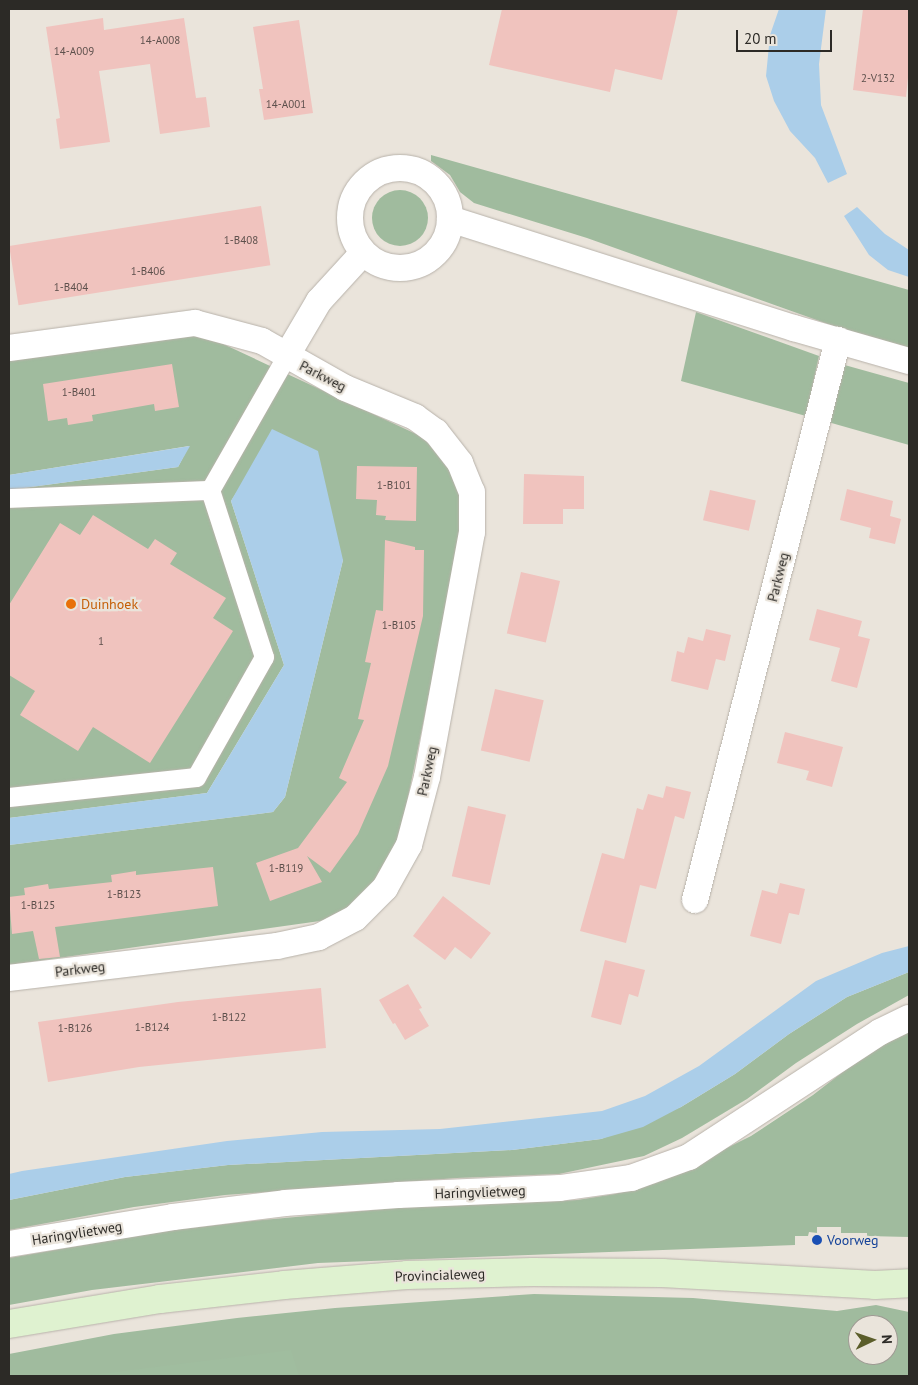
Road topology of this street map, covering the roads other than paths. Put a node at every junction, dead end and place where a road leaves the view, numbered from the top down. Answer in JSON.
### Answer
{"nodes":[{"id":1,"x":450,"y":219,"type":"junction"},
{"id":2,"x":363,"y":253,"type":"junction"},
{"id":3,"x":838,"y":340,"type":"junction"},
{"id":4,"x":9,"y":348,"type":"edge"},
{"id":5,"x":286,"y":357,"type":"junction"},
{"id":6,"x":909,"y":361,"type":"edge"},
{"id":7,"x":210,"y":490,"type":"junction"},
{"id":8,"x":9,"y":498,"type":"edge"},
{"id":9,"x":9,"y":797,"type":"edge"},
{"id":10,"x":695,"y":900,"type":"dead end"},
{"id":11,"x":9,"y":978,"type":"edge"},
{"id":12,"x":909,"y":1018,"type":"edge"},
{"id":13,"x":9,"y":1244,"type":"edge"},
{"id":14,"x":909,"y":1283,"type":"edge"},
{"id":15,"x":875,"y":1285,"type":"junction"},
{"id":16,"x":909,"y":1295,"type":"edge"},
{"id":17,"x":9,"y":1324,"type":"edge"}],
"edges":[{"from":1,"to":2,"type":"street"},
{"from":1,"to":2,"type":"street"},
{"from":1,"to":3,"type":"street"},
{"from":2,"to":5,"type":"street","name":"Parkweg"},
{"from":3,"to":6,"type":"street"},
{"from":3,"to":10,"type":"street","name":"Parkweg"},
{"from":4,"to":5,"type":"street","name":"Parkweg"},
{"from":5,"to":7,"type":"street","name":"Parkweg"},
{"from":5,"to":11,"type":"street","name":"Parkweg"},
{"from":7,"to":8,"type":"street"},
{"from":7,"to":9,"type":"street"},
{"from":12,"to":13,"type":"street","name":"Haringvlietweg"},
{"from":14,"to":15,"type":"main road","name":"Provincialeweg"},
{"from":15,"to":16,"type":"main road","name":"Provincialeweg"},
{"from":15,"to":17,"type":"main road","name":"Provincialeweg"}]}
